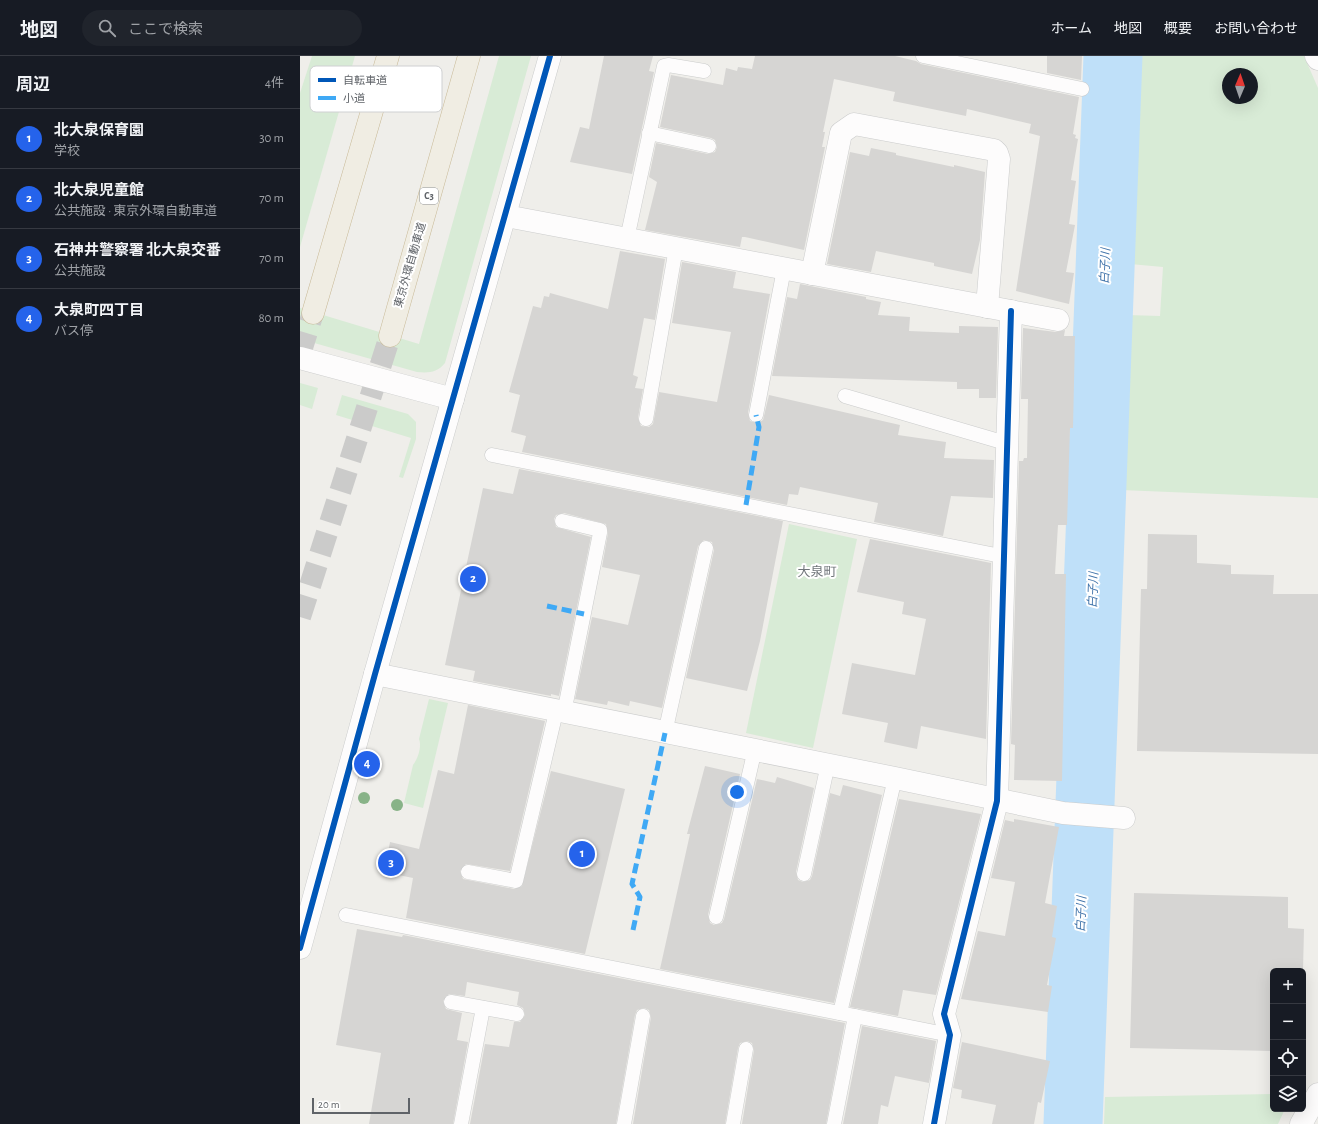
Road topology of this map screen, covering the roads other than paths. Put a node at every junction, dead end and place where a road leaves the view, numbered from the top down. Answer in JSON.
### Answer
{"nodes":[{"id":1,"x":388,"y":56,"type":"edge"},
{"id":2,"x":469,"y":56,"type":"edge"},
{"id":3,"x":550,"y":56,"type":"edge"},
{"id":4,"x":923,"y":56,"type":"edge"},
{"id":5,"x":1316,"y":56,"type":"edge"},
{"id":6,"x":1318,"y":59,"type":"edge"},
{"id":7,"x":385,"y":66,"type":"edge"},
{"id":8,"x":704,"y":71,"type":"dead end"},
{"id":9,"x":1082,"y":90,"type":"dead end"},
{"id":10,"x":372,"y":112,"type":"edge"},
{"id":11,"x":649,"y":133,"type":"junction"},
{"id":12,"x":709,"y":146,"type":"dead end"},
{"id":13,"x":506,"y":216,"type":"junction"},
{"id":14,"x":627,"y":239,"type":"junction"},
{"id":15,"x":676,"y":248,"type":"junction"},
{"id":16,"x":784,"y":269,"type":"junction"},
{"id":17,"x":812,"y":274,"type":"junction"},
{"id":18,"x":987,"y":307,"type":"junction"},
{"id":19,"x":1011,"y":311,"type":"junction"},
{"id":20,"x":313,"y":313,"type":"tunnel mouth"},
{"id":21,"x":1058,"y":320,"type":"dead end"},
{"id":22,"x":390,"y":336,"type":"tunnel mouth"},
{"id":23,"x":300,"y":358,"type":"edge"},
{"id":24,"x":845,"y":396,"type":"dead end"},
{"id":25,"x":453,"y":399,"type":"junction"},
{"id":26,"x":756,"y":415,"type":"dead end"},
{"id":27,"x":646,"y":419,"type":"dead end"},
{"id":28,"x":1009,"y":444,"type":"junction"},
{"id":29,"x":492,"y":455,"type":"dead end"},
{"id":30,"x":562,"y":521,"type":"dead end"},
{"id":31,"x":706,"y":548,"type":"dead end"},
{"id":32,"x":1006,"y":557,"type":"junction"},
{"id":33,"x":375,"y":674,"type":"junction"},
{"id":34,"x":560,"y":712,"type":"junction"},
{"id":35,"x":665,"y":733,"type":"junction"},
{"id":36,"x":755,"y":750,"type":"junction"},
{"id":37,"x":828,"y":764,"type":"junction"},
{"id":38,"x":894,"y":778,"type":"junction"},
{"id":39,"x":997,"y":801,"type":"junction"},
{"id":40,"x":1124,"y":818,"type":"dead end"},
{"id":41,"x":468,"y":872,"type":"dead end"},
{"id":42,"x":804,"y":874,"type":"dead end"},
{"id":43,"x":346,"y":915,"type":"dead end"},
{"id":44,"x":716,"y":917,"type":"dead end"},
{"id":45,"x":300,"y":948,"type":"edge"},
{"id":46,"x":451,"y":1002,"type":"dead end"},
{"id":47,"x":483,"y":1008,"type":"junction"},
{"id":48,"x":840,"y":1013,"type":"junction"},
{"id":49,"x":517,"y":1014,"type":"dead end"},
{"id":50,"x":643,"y":1016,"type":"dead end"},
{"id":51,"x":855,"y":1016,"type":"junction"},
{"id":52,"x":950,"y":1035,"type":"junction"},
{"id":53,"x":746,"y":1049,"type":"dead end"},
{"id":54,"x":1318,"y":1094,"type":"edge"},
{"id":55,"x":462,"y":1124,"type":"edge"},
{"id":56,"x":624,"y":1124,"type":"edge"},
{"id":57,"x":733,"y":1124,"type":"edge"},
{"id":58,"x":834,"y":1124,"type":"edge"},
{"id":59,"x":934,"y":1124,"type":"edge"},
{"id":60,"x":1301,"y":1124,"type":"edge"}],
"edges":[{"from":1,"to":7,"type":"highway"},
{"from":2,"to":22,"type":"highway","name":"東京外環自動車道","number":"C3"},
{"from":3,"to":13,"type":"street"},
{"from":4,"to":9,"type":"lane"},
{"from":5,"to":6,"type":"street"},
{"from":8,"to":11,"type":"lane"},
{"from":10,"to":20,"type":"highway"},
{"from":11,"to":12,"type":"lane"},
{"from":11,"to":14,"type":"lane"},
{"from":13,"to":14,"type":"street"},
{"from":13,"to":25,"type":"street"},
{"from":14,"to":15,"type":"street"},
{"from":15,"to":16,"type":"street"},
{"from":15,"to":27,"type":"lane"},
{"from":16,"to":17,"type":"street"},
{"from":16,"to":26,"type":"lane"},
{"from":17,"to":18,"type":"street"},
{"from":17,"to":18,"type":"street"},
{"from":18,"to":19,"type":"street"},
{"from":19,"to":21,"type":"street"},
{"from":19,"to":28,"type":"street"},
{"from":23,"to":25,"type":"street"},
{"from":24,"to":28,"type":"lane"},
{"from":25,"to":33,"type":"street"},
{"from":28,"to":32,"type":"street"},
{"from":29,"to":32,"type":"lane"},
{"from":30,"to":34,"type":"lane"},
{"from":31,"to":35,"type":"lane"},
{"from":32,"to":39,"type":"street"},
{"from":33,"to":34,"type":"street"},
{"from":33,"to":45,"type":"street"},
{"from":34,"to":35,"type":"street"},
{"from":34,"to":41,"type":"lane"},
{"from":35,"to":36,"type":"street"},
{"from":36,"to":37,"type":"street"},
{"from":36,"to":44,"type":"lane"},
{"from":37,"to":38,"type":"street"},
{"from":37,"to":42,"type":"lane"},
{"from":38,"to":39,"type":"street"},
{"from":38,"to":48,"type":"lane"},
{"from":39,"to":40,"type":"street"},
{"from":39,"to":52,"type":"street"},
{"from":43,"to":48,"type":"lane"},
{"from":46,"to":47,"type":"lane"},
{"from":47,"to":49,"type":"lane"},
{"from":47,"to":55,"type":"lane"},
{"from":48,"to":51,"type":"lane"},
{"from":50,"to":56,"type":"lane"},
{"from":51,"to":52,"type":"lane"},
{"from":51,"to":58,"type":"lane"},
{"from":52,"to":59,"type":"street"},
{"from":53,"to":57,"type":"lane"},
{"from":54,"to":60,"type":"street"}]}
